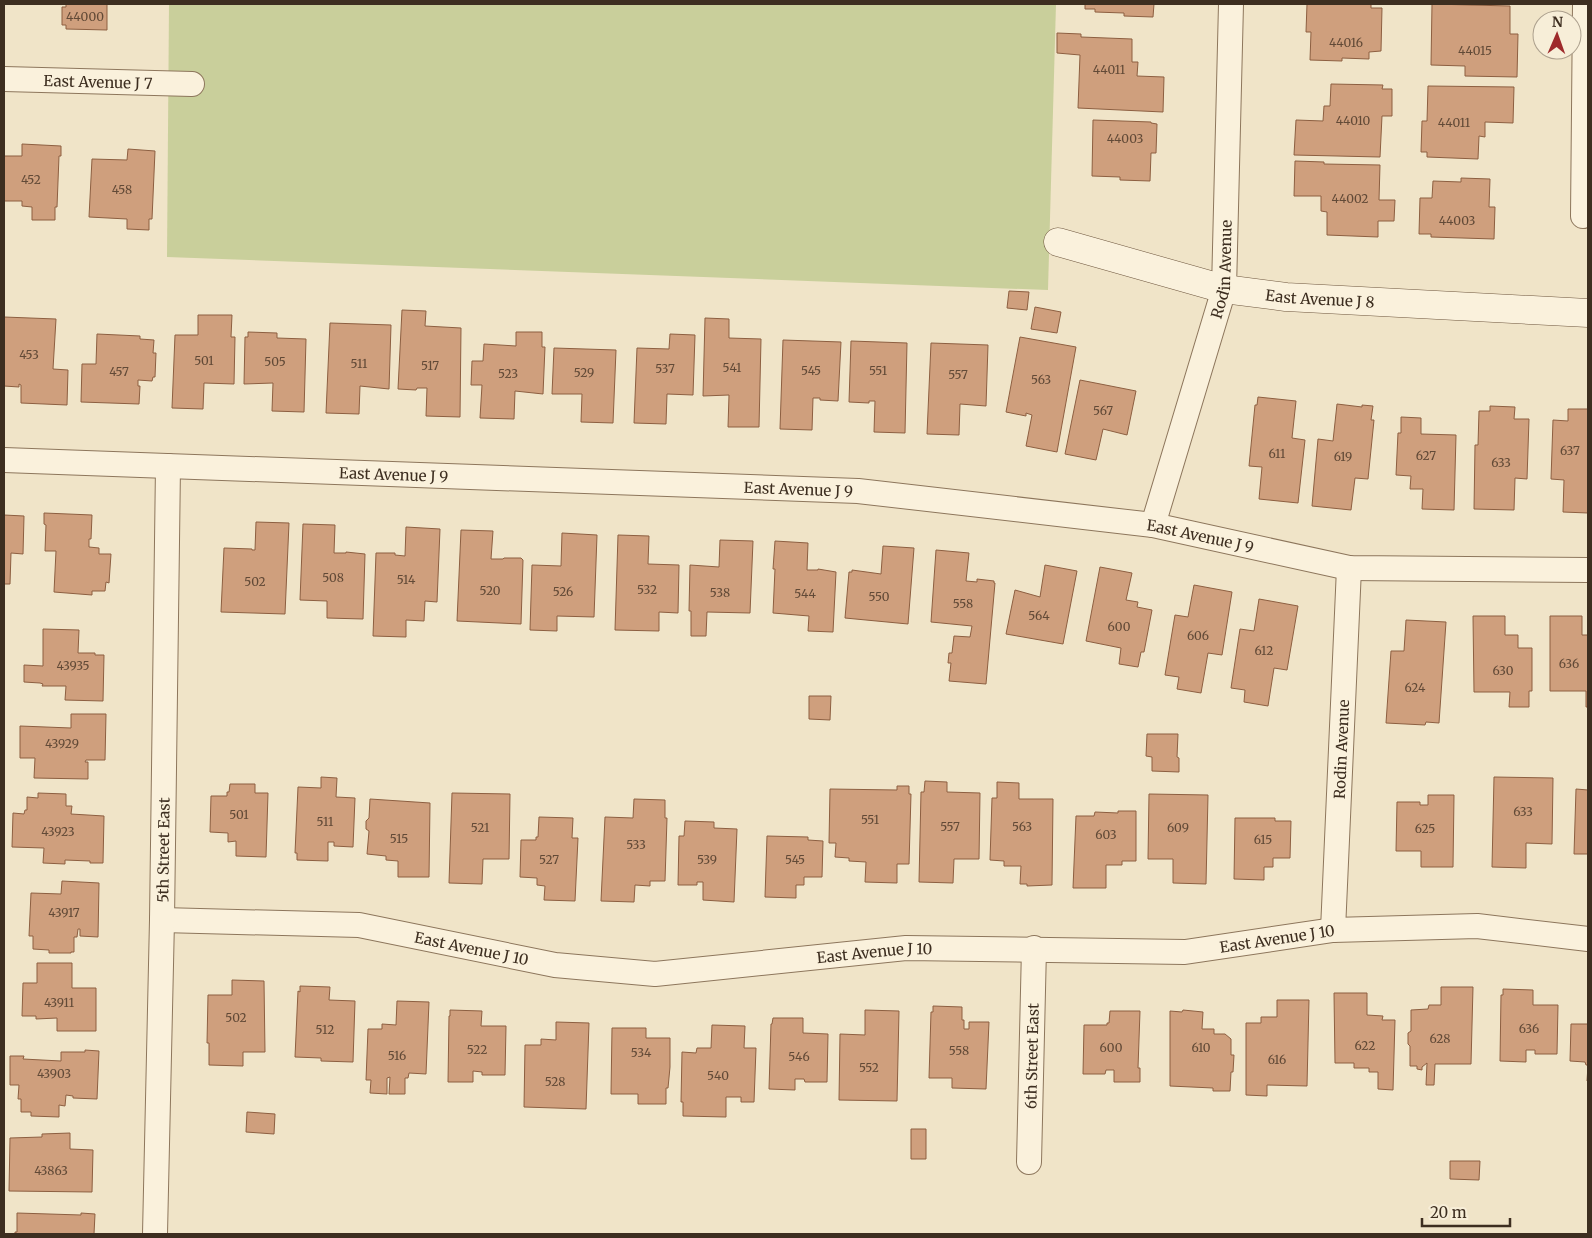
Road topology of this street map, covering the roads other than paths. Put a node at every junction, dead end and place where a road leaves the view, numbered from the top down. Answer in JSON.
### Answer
{"nodes":[{"id":1,"x":1230,"y":4,"type":"edge"},
{"id":2,"x":1585,"y":4,"type":"edge"},
{"id":3,"x":4,"y":79,"type":"edge"},
{"id":4,"x":192,"y":84,"type":"dead end"},
{"id":5,"x":1583,"y":216,"type":"dead end"},
{"id":6,"x":1058,"y":242,"type":"dead end"},
{"id":7,"x":1224,"y":289,"type":"junction"},
{"id":8,"x":1588,"y":313,"type":"edge"},
{"id":9,"x":4,"y":460,"type":"edge"},
{"id":10,"x":168,"y":466,"type":"junction"},
{"id":11,"x":1153,"y":525,"type":"junction"},
{"id":12,"x":1349,"y":568,"type":"junction"},
{"id":13,"x":1588,"y":570,"type":"edge"},
{"id":14,"x":162,"y":920,"type":"junction"},
{"id":15,"x":1334,"y":930,"type":"junction"},
{"id":16,"x":1588,"y":939,"type":"edge"},
{"id":17,"x":1034,"y":948,"type":"junction"},
{"id":18,"x":1029,"y":1162,"type":"dead end"},
{"id":19,"x":154,"y":1234,"type":"edge"}],
"edges":[{"from":1,"to":7,"type":"street","name":"Rodin Avenue"},
{"from":2,"to":5,"type":"street"},
{"from":3,"to":4,"type":"street","name":"East Avenue J 7"},
{"from":6,"to":7,"type":"street","name":"East Avenue J 8"},
{"from":7,"to":8,"type":"street","name":"East Avenue J 8"},
{"from":7,"to":11,"type":"street","name":"Rodin Avenue"},
{"from":9,"to":10,"type":"street","name":"East Avenue J 9"},
{"from":10,"to":11,"type":"street","name":"East Avenue J 9"},
{"from":10,"to":14,"type":"street","name":"5th Street East"},
{"from":11,"to":12,"type":"street","name":"East Avenue J 9"},
{"from":12,"to":13,"type":"street","name":"East Avenue J 9"},
{"from":12,"to":15,"type":"street","name":"Rodin Avenue"},
{"from":14,"to":17,"type":"street","name":"East Avenue J 10"},
{"from":14,"to":19,"type":"street","name":"5th Street East"},
{"from":15,"to":16,"type":"street","name":"East Avenue J 10"},
{"from":15,"to":17,"type":"street","name":"East Avenue J 10"},
{"from":17,"to":18,"type":"street","name":"6th Street East"}]}
